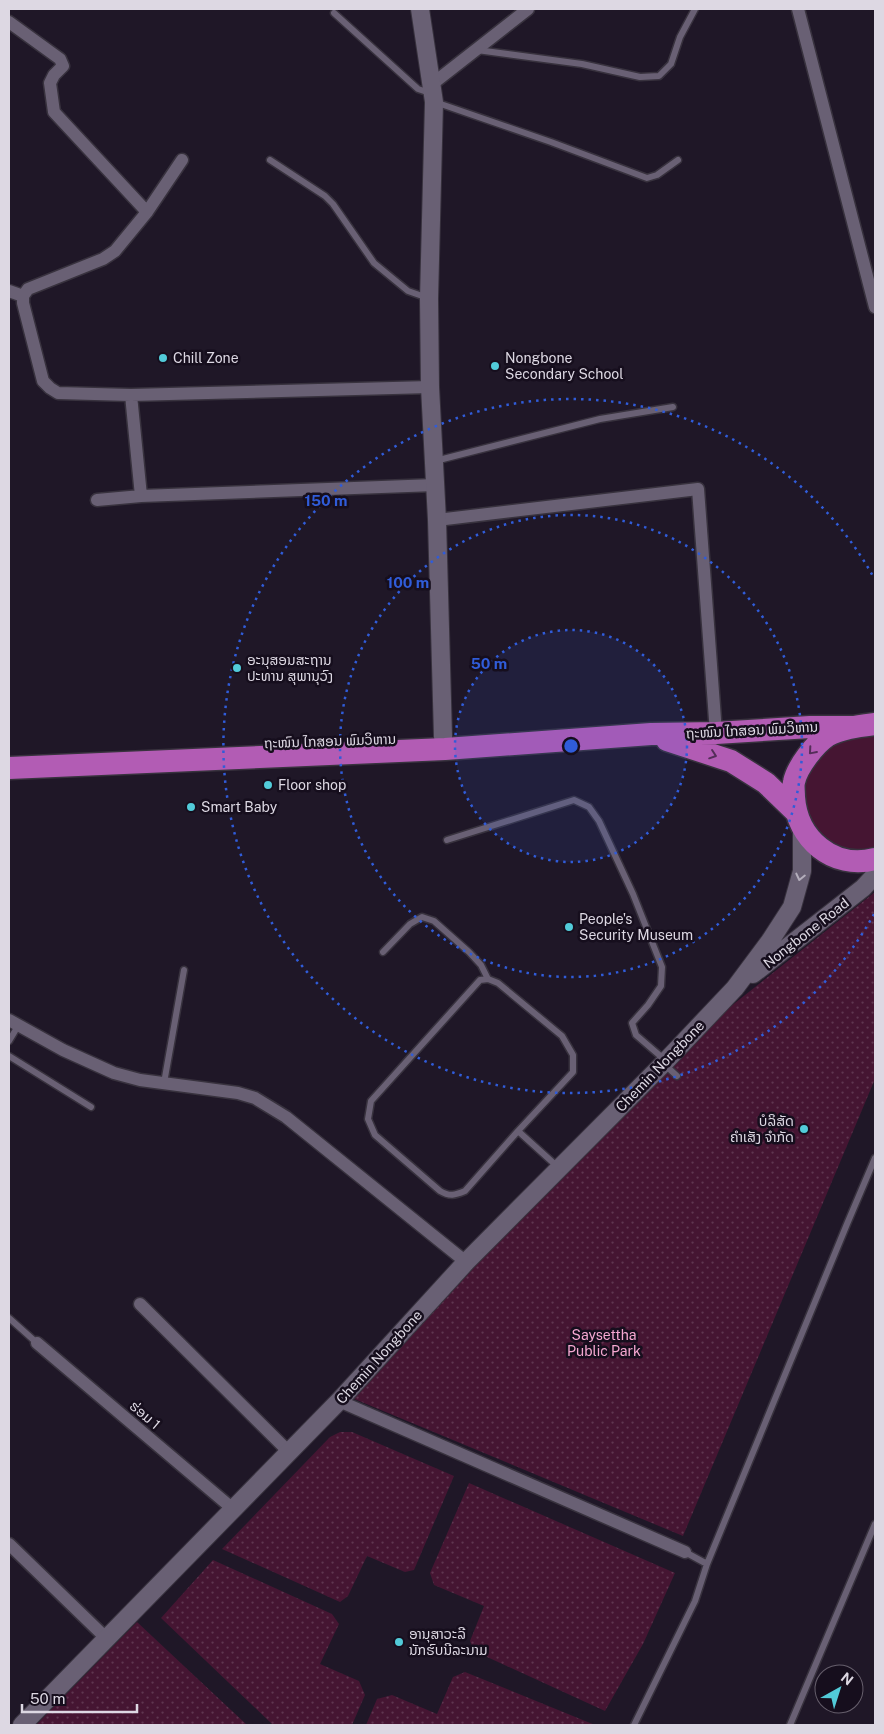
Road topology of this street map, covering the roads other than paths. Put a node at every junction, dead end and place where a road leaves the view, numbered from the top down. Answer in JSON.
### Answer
{"nodes":[{"id":1,"x":420,"y":9,"type":"edge"},
{"id":2,"x":528,"y":9,"type":"edge"},
{"id":3,"x":695,"y":9,"type":"edge"},
{"id":4,"x":798,"y":9,"type":"edge"},
{"id":5,"x":334,"y":14,"type":"dead end"},
{"id":6,"x":9,"y":22,"type":"edge"},
{"id":7,"x":477,"y":50,"type":"junction"},
{"id":8,"x":433,"y":94,"type":"junction"},
{"id":9,"x":182,"y":160,"type":"dead end"},
{"id":10,"x":270,"y":160,"type":"dead end"},
{"id":11,"x":678,"y":160,"type":"dead end"},
{"id":12,"x":147,"y":212,"type":"junction"},
{"id":13,"x":9,"y":291,"type":"edge"},
{"id":14,"x":23,"y":296,"type":"junction"},
{"id":15,"x":429,"y":298,"type":"junction"},
{"id":16,"x":875,"y":307,"type":"edge"},
{"id":17,"x":430,"y":387,"type":"junction"},
{"id":18,"x":131,"y":395,"type":"junction"},
{"id":19,"x":673,"y":406,"type":"dead end"},
{"id":20,"x":434,"y":462,"type":"junction"},
{"id":21,"x":435,"y":486,"type":"junction"},
{"id":22,"x":141,"y":496,"type":"junction"},
{"id":23,"x":97,"y":500,"type":"dead end"},
{"id":24,"x":437,"y":520,"type":"junction"},
{"id":25,"x":875,"y":724,"type":"edge"},
{"id":26,"x":853,"y":727,"type":"junction"},
{"id":27,"x":716,"y":733,"type":"junction"},
{"id":28,"x":651,"y":734,"type":"junction"},
{"id":29,"x":444,"y":737,"type":"junction"},
{"id":30,"x":9,"y":755,"type":"edge"},
{"id":31,"x":9,"y":768,"type":"edge"},
{"id":32,"x":799,"y":820,"type":"junction"},
{"id":33,"x":447,"y":840,"type":"dead end"},
{"id":34,"x":875,"y":859,"type":"edge"},
{"id":35,"x":875,"y":875,"type":"edge"},
{"id":36,"x":383,"y":952,"type":"dead end"},
{"id":37,"x":184,"y":970,"type":"dead end"},
{"id":38,"x":488,"y":979,"type":"junction"},
{"id":39,"x":735,"y":988,"type":"junction"},
{"id":40,"x":13,"y":1023,"type":"edge"},
{"id":41,"x":9,"y":1041,"type":"edge"},
{"id":42,"x":9,"y":1056,"type":"edge"},
{"id":43,"x":665,"y":1062,"type":"junction"},
{"id":44,"x":677,"y":1076,"type":"dead end"},
{"id":45,"x":164,"y":1083,"type":"junction"},
{"id":46,"x":91,"y":1107,"type":"dead end"},
{"id":47,"x":518,"y":1131,"type":"junction"},
{"id":48,"x":875,"y":1158,"type":"edge"},
{"id":49,"x":559,"y":1168,"type":"junction"},
{"id":50,"x":466,"y":1262,"type":"junction"},
{"id":51,"x":140,"y":1304,"type":"dead end"},
{"id":52,"x":9,"y":1318,"type":"edge"},
{"id":53,"x":38,"y":1342,"type":"joint"},
{"id":54,"x":339,"y":1401,"type":"junction"},
{"id":55,"x":289,"y":1452,"type":"junction"},
{"id":56,"x":233,"y":1509,"type":"junction"},
{"id":57,"x":875,"y":1524,"type":"edge"},
{"id":58,"x":9,"y":1544,"type":"edge"},
{"id":59,"x":684,"y":1552,"type":"joint"},
{"id":60,"x":707,"y":1564,"type":"junction"},
{"id":61,"x":107,"y":1639,"type":"junction"},
{"id":62,"x":22,"y":1725,"type":"edge"},
{"id":63,"x":634,"y":1725,"type":"edge"},
{"id":64,"x":790,"y":1725,"type":"edge"}],
"edges":[{"from":1,"to":8,"type":"street"},
{"from":2,"to":7,"type":"street"},
{"from":3,"to":7,"type":"lane"},
{"from":4,"to":16,"type":"street"},
{"from":5,"to":8,"type":"lane"},
{"from":6,"to":12,"type":"street"},
{"from":7,"to":8,"type":"street"},
{"from":8,"to":11,"type":"lane"},
{"from":8,"to":15,"type":"street"},
{"from":9,"to":12,"type":"street"},
{"from":10,"to":15,"type":"lane"},
{"from":12,"to":14,"type":"street"},
{"from":13,"to":14,"type":"street"},
{"from":14,"to":18,"type":"street"},
{"from":15,"to":17,"type":"street"},
{"from":17,"to":18,"type":"street"},
{"from":17,"to":20,"type":"street"},
{"from":18,"to":22,"type":"street"},
{"from":19,"to":20,"type":"lane"},
{"from":20,"to":21,"type":"street"},
{"from":21,"to":22,"type":"street"},
{"from":21,"to":24,"type":"street"},
{"from":22,"to":23,"type":"street"},
{"from":24,"to":27,"type":"street"},
{"from":24,"to":29,"type":"street"},
{"from":25,"to":26,"type":"highway"},
{"from":26,"to":27,"type":"highway","name":"ຖະໜົນ ໄກສອນ ພົມວິຫານ"},
{"from":26,"to":32,"type":"highway","one_way":true},
{"from":27,"to":28,"type":"highway","name":"ຖະໜົນ ໄກສອນ ພົມວິຫານ"},
{"from":28,"to":29,"type":"highway","name":"ຖະໜົນ ໄກສອນ ພົມວິຫານ"},
{"from":28,"to":31,"type":"highway","name":"ຖະໜົນ ໄກສອນ ພົມວິຫານ"},
{"from":28,"to":32,"type":"highway","name":"ຖະໜົນ ໄກສອນ ພົມວິຫານ","one_way":true},
{"from":29,"to":30,"type":"highway","name":"ຖະໜົນ ໄກສອນ ພົມວິຫານ"},
{"from":32,"to":34,"type":"highway","name":"ຖະໜົນ ໄກສອນ ພົມວິຫານ"},
{"from":32,"to":39,"type":"street","one_way":true},
{"from":33,"to":43,"type":"lane"},
{"from":35,"to":39,"type":"street","name":"Nongbone Road"},
{"from":36,"to":38,"type":"lane"},
{"from":37,"to":45,"type":"lane"},
{"from":38,"to":47,"type":"lane"},
{"from":38,"to":47,"type":"lane"},
{"from":39,"to":43,"type":"street","name":"Chemin Nongbone"},
{"from":40,"to":41,"type":"lane"},
{"from":40,"to":45,"type":"street"},
{"from":42,"to":46,"type":"lane"},
{"from":43,"to":44,"type":"lane"},
{"from":43,"to":49,"type":"street","name":"Chemin Nongbone"},
{"from":45,"to":50,"type":"street"},
{"from":47,"to":49,"type":"lane"},
{"from":48,"to":60,"type":"lane"},
{"from":49,"to":50,"type":"street","name":"Chemin Nongbone"},
{"from":50,"to":54,"type":"street","name":"Chemin Nongbone"},
{"from":51,"to":55,"type":"street"},
{"from":52,"to":53,"type":"lane"},
{"from":53,"to":56,"type":"street","name":"ຮ່ອມ 1"},
{"from":54,"to":55,"type":"street","name":"Chemin Nongbone"},
{"from":54,"to":59,"type":"street"},
{"from":55,"to":56,"type":"street","name":"Chemin Nongbone"},
{"from":56,"to":61,"type":"street","name":"Chemin Nongbone"},
{"from":57,"to":64,"type":"lane"},
{"from":58,"to":61,"type":"street"},
{"from":59,"to":60,"type":"lane"},
{"from":60,"to":63,"type":"lane"},
{"from":61,"to":62,"type":"street","name":"Chemin Nongbone"}]}
